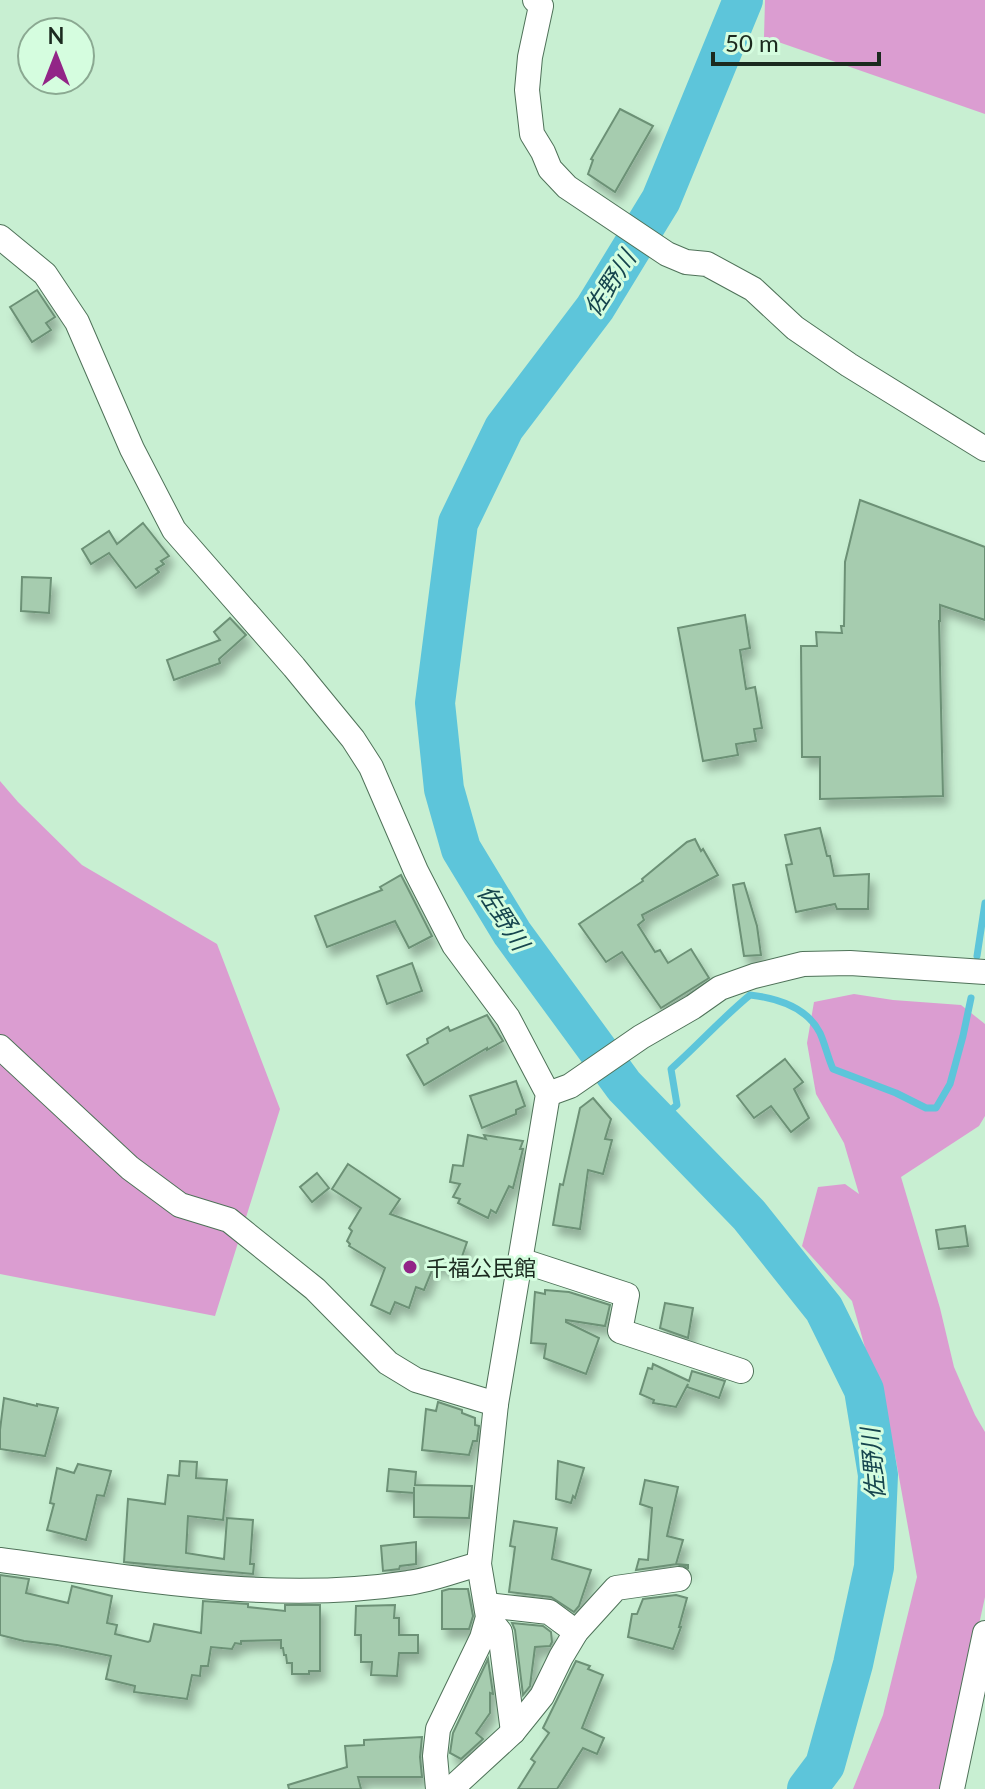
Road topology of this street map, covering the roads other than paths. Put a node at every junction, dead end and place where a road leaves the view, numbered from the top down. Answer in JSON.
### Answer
{"nodes":[{"id":1,"x":535,"y":0,"type":"edge"},
{"id":2,"x":0,"y":237,"type":"edge"},
{"id":3,"x":985,"y":449,"type":"edge"},
{"id":4,"x":985,"y":972,"type":"edge"},
{"id":5,"x":0,"y":1047,"type":"edge"},
{"id":6,"x":559,"y":1090,"type":"junction"},
{"id":7,"x":520,"y":1260,"type":"junction"},
{"id":8,"x":741,"y":1371,"type":"dead end"},
{"id":9,"x":496,"y":1404,"type":"junction"},
{"id":10,"x":0,"y":1560,"type":"edge"},
{"id":11,"x":479,"y":1564,"type":"junction"},
{"id":12,"x":679,"y":1579,"type":"dead end"},
{"id":13,"x":488,"y":1611,"type":"junction"},
{"id":14,"x":576,"y":1632,"type":"junction"},
{"id":15,"x":985,"y":1633,"type":"edge"},
{"id":16,"x":513,"y":1732,"type":"junction"},
{"id":17,"x":438,"y":1789,"type":"edge"},
{"id":18,"x":451,"y":1789,"type":"edge"},
{"id":19,"x":952,"y":1789,"type":"edge"}],
"edges":[{"from":1,"to":3,"type":"street"},
{"from":2,"to":6,"type":"street"},
{"from":4,"to":6,"type":"street"},
{"from":5,"to":9,"type":"street"},
{"from":6,"to":7,"type":"street"},
{"from":7,"to":8,"type":"street"},
{"from":7,"to":9,"type":"street"},
{"from":9,"to":11,"type":"street"},
{"from":10,"to":11,"type":"street"},
{"from":11,"to":13,"type":"street"},
{"from":12,"to":14,"type":"street"},
{"from":13,"to":14,"type":"street"},
{"from":13,"to":16,"type":"street"},
{"from":13,"to":17,"type":"street"},
{"from":14,"to":16,"type":"street"},
{"from":15,"to":19,"type":"street"},
{"from":16,"to":18,"type":"street"}]}
